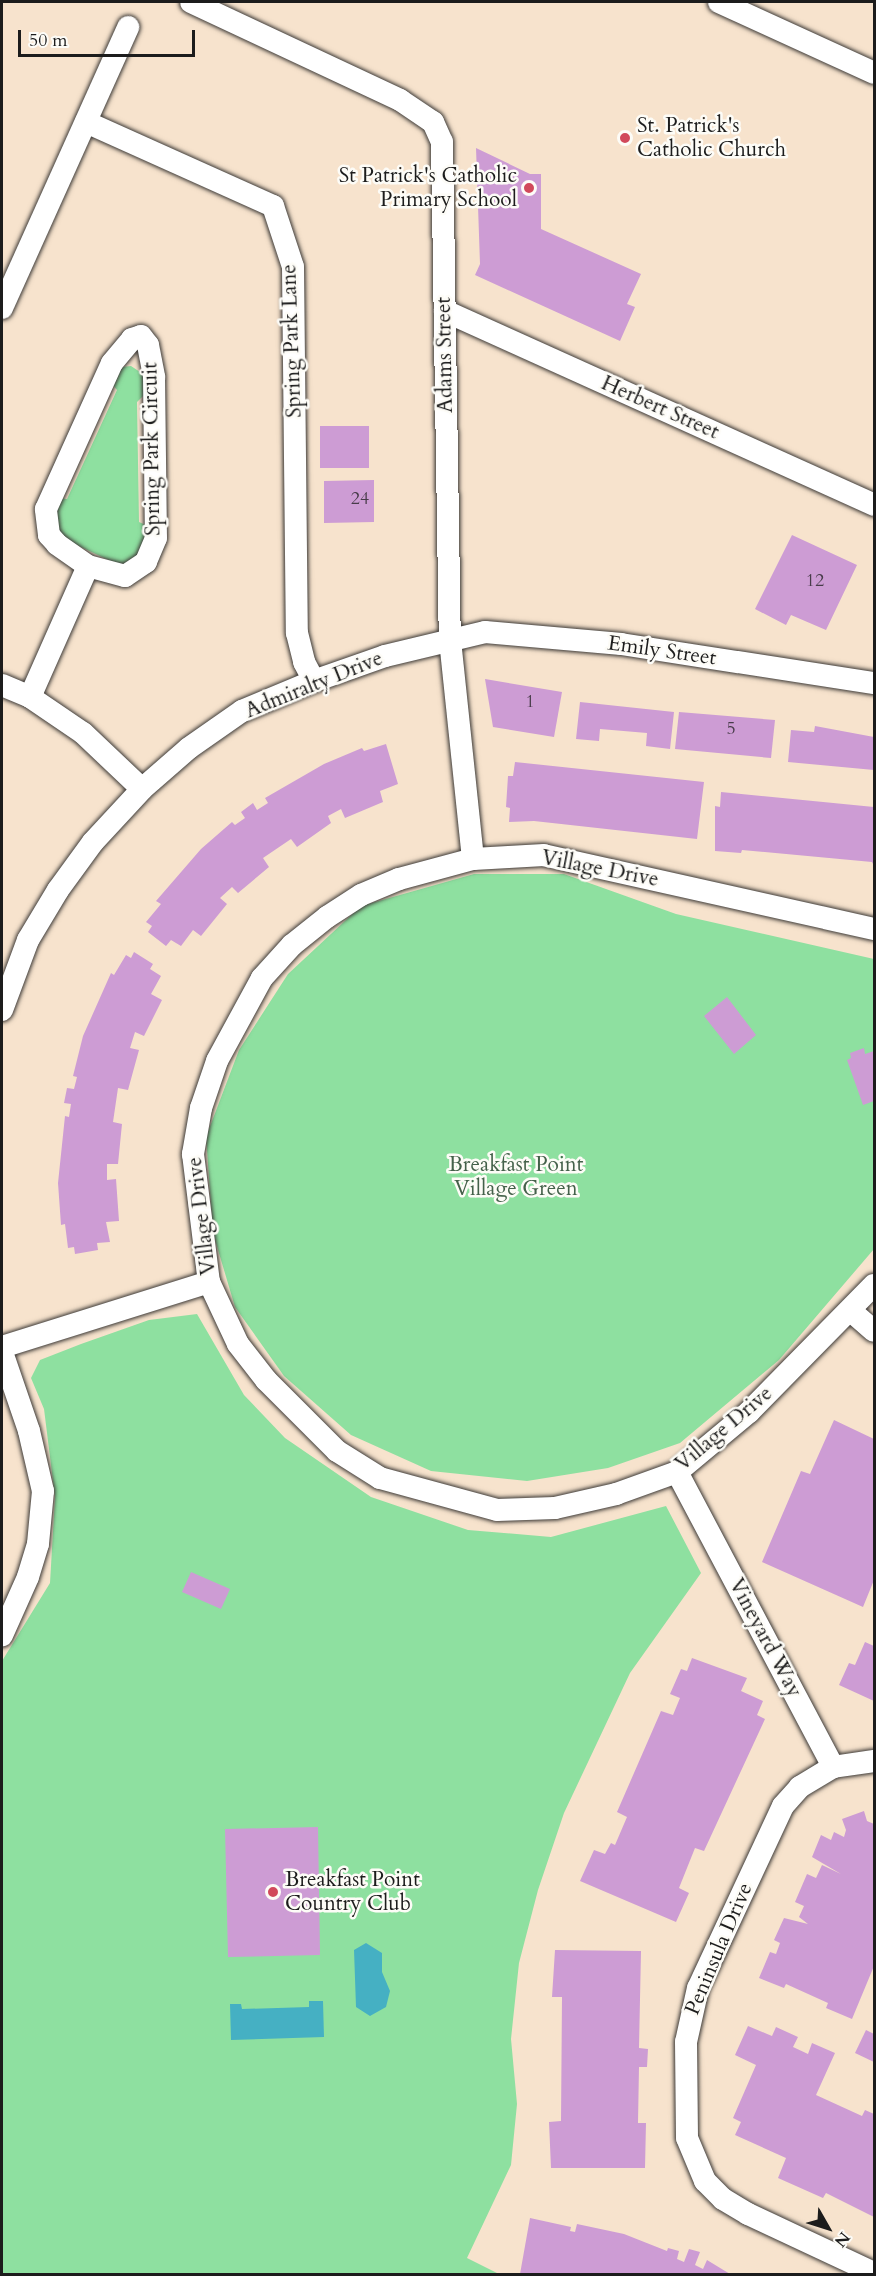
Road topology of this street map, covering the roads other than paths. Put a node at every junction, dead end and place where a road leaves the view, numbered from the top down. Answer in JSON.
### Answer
{"nodes":[{"id":1,"x":191,"y":2,"type":"edge"},
{"id":2,"x":719,"y":2,"type":"edge"},
{"id":3,"x":128,"y":27,"type":"dead end"},
{"id":4,"x":874,"y":73,"type":"edge"},
{"id":5,"x":86,"y":122,"type":"junction"},
{"id":6,"x":2,"y":309,"type":"edge"},
{"id":7,"x":445,"y":311,"type":"junction"},
{"id":8,"x":874,"y":505,"type":"edge"},
{"id":9,"x":88,"y":566,"type":"junction"},
{"id":10,"x":450,"y":640,"type":"junction"},
{"id":11,"x":314,"y":681,"type":"junction"},
{"id":12,"x":874,"y":683,"type":"edge"},
{"id":13,"x":2,"y":685,"type":"edge"},
{"id":14,"x":30,"y":697,"type":"junction"},
{"id":15,"x":142,"y":789,"type":"junction"},
{"id":16,"x":473,"y":859,"type":"junction"},
{"id":17,"x":874,"y":928,"type":"edge"},
{"id":18,"x":2,"y":1010,"type":"edge"},
{"id":19,"x":208,"y":1282,"type":"junction"},
{"id":20,"x":874,"y":1285,"type":"edge"},
{"id":21,"x":850,"y":1311,"type":"junction"},
{"id":22,"x":874,"y":1331,"type":"edge"},
{"id":23,"x":2,"y":1347,"type":"edge"},
{"id":24,"x":2,"y":1352,"type":"edge"},
{"id":25,"x":677,"y":1472,"type":"junction"},
{"id":26,"x":2,"y":1635,"type":"edge"},
{"id":27,"x":874,"y":1761,"type":"edge"},
{"id":28,"x":833,"y":1767,"type":"junction"},
{"id":29,"x":874,"y":2273,"type":"edge"}],
"edges":[{"from":1,"to":7,"type":"street","name":"Adams Street"},
{"from":2,"to":4,"type":"street"},
{"from":3,"to":5,"type":"street"},
{"from":5,"to":6,"type":"street"},
{"from":5,"to":11,"type":"street","name":"Spring Park Lane"},
{"from":7,"to":8,"type":"street","name":"Herbert Street"},
{"from":7,"to":10,"type":"street","name":"Adams Street"},
{"from":9,"to":9,"type":"street","name":"Spring Park Circuit"},
{"from":9,"to":14,"type":"street"},
{"from":10,"to":11,"type":"street","name":"Admiralty Drive"},
{"from":10,"to":12,"type":"street","name":"Emily Street"},
{"from":10,"to":16,"type":"street","name":"Adams Street"},
{"from":11,"to":15,"type":"street","name":"Admiralty Drive"},
{"from":13,"to":14,"type":"street"},
{"from":14,"to":15,"type":"street"},
{"from":15,"to":18,"type":"street","name":"Admiralty Drive"},
{"from":16,"to":17,"type":"street","name":"Village Drive"},
{"from":16,"to":19,"type":"street","name":"Village Drive"},
{"from":19,"to":23,"type":"street"},
{"from":19,"to":25,"type":"street","name":"Village Drive"},
{"from":20,"to":21,"type":"street","name":"Village Drive"},
{"from":21,"to":22,"type":"street"},
{"from":21,"to":25,"type":"street","name":"Village Drive"},
{"from":24,"to":26,"type":"street"},
{"from":25,"to":28,"type":"street","name":"Vineyard Way"},
{"from":27,"to":28,"type":"street"},
{"from":28,"to":29,"type":"street","name":"Peninsula Drive"}]}
